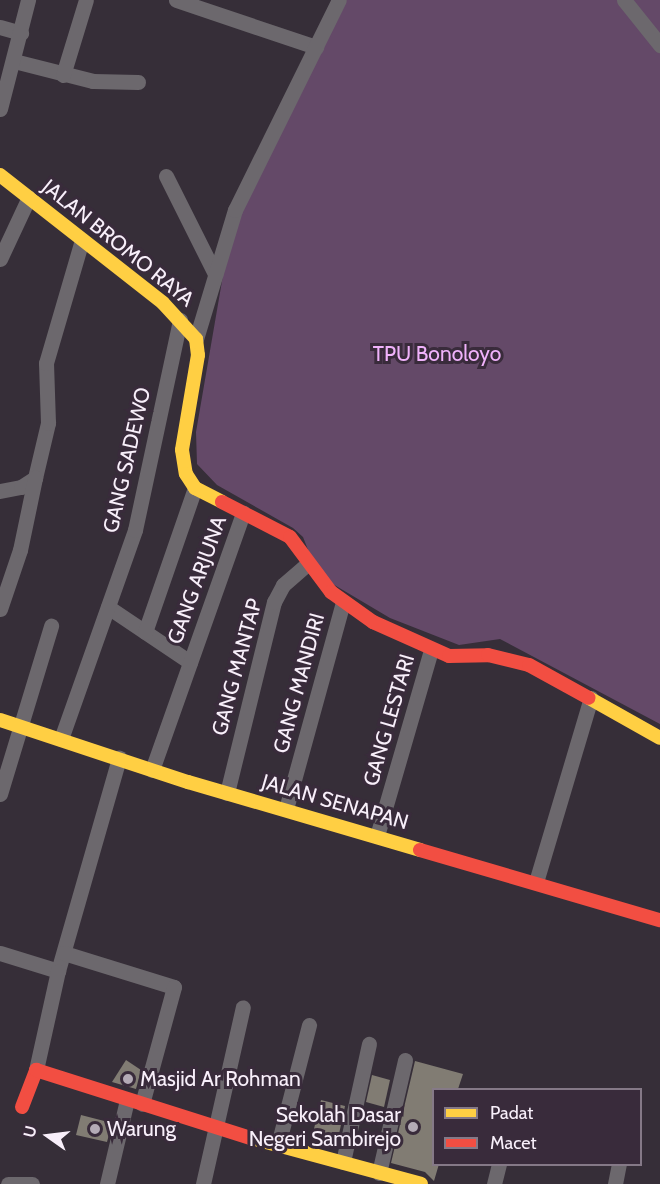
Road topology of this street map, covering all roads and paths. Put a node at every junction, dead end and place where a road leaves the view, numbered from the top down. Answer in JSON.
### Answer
{"nodes":[{"id":1,"x":28,"y":0,"type":"edge"},
{"id":2,"x":86,"y":0,"type":"edge"},
{"id":3,"x":176,"y":0,"type":"edge"},
{"id":4,"x":339,"y":0,"type":"edge"},
{"id":5,"x":624,"y":0,"type":"edge"},
{"id":6,"x":0,"y":27,"type":"edge"},
{"id":7,"x":21,"y":33,"type":"junction"},
{"id":8,"x":660,"y":45,"type":"edge"},
{"id":9,"x":316,"y":47,"type":"junction"},
{"id":10,"x":14,"y":61,"type":"junction"},
{"id":11,"x":63,"y":75,"type":"junction"},
{"id":12,"x":4,"y":81,"type":"edge"},
{"id":13,"x":138,"y":82,"type":"dead end"},
{"id":14,"x":0,"y":109,"type":"edge"},
{"id":15,"x":0,"y":175,"type":"edge"},
{"id":16,"x":166,"y":176,"type":"dead end"},
{"id":17,"x":29,"y":197,"type":"junction"},
{"id":18,"x":82,"y":240,"type":"junction"},
{"id":19,"x":0,"y":259,"type":"edge"},
{"id":20,"x":215,"y":274,"type":"junction"},
{"id":21,"x":180,"y":320,"type":"junction"},
{"id":22,"x":196,"y":339,"type":"junction"},
{"id":23,"x":34,"y":478,"type":"junction"},
{"id":24,"x":195,"y":488,"type":"junction"},
{"id":25,"x":0,"y":491,"type":"edge"},
{"id":26,"x":243,"y":513,"type":"junction"},
{"id":27,"x":308,"y":562,"type":"junction"},
{"id":28,"x":343,"y":602,"type":"junction"},
{"id":29,"x":108,"y":607,"type":"junction"},
{"id":30,"x":0,"y":609,"type":"edge"},
{"id":31,"x":51,"y":626,"type":"dead end"},
{"id":32,"x":145,"y":632,"type":"junction"},
{"id":33,"x":431,"y":650,"type":"junction"},
{"id":34,"x":190,"y":662,"type":"junction"},
{"id":35,"x":591,"y":698,"type":"junction"},
{"id":36,"x":0,"y":720,"type":"edge"},
{"id":37,"x":18,"y":726,"type":"junction"},
{"id":38,"x":660,"y":738,"type":"edge"},
{"id":39,"x":61,"y":739,"type":"junction"},
{"id":40,"x":118,"y":758,"type":"junction"},
{"id":41,"x":152,"y":770,"type":"junction"},
{"id":42,"x":226,"y":793,"type":"junction"},
{"id":43,"x":0,"y":794,"type":"edge"},
{"id":44,"x":286,"y":809,"type":"junction"},
{"id":45,"x":377,"y":836,"type":"junction"},
{"id":46,"x":536,"y":882,"type":"junction"},
{"id":47,"x":660,"y":920,"type":"edge"},
{"id":48,"x":0,"y":953,"type":"edge"},
{"id":49,"x":64,"y":953,"type":"junction"},
{"id":50,"x":58,"y":971,"type":"junction"},
{"id":51,"x":243,"y":1007,"type":"dead end"},
{"id":52,"x":309,"y":1025,"type":"dead end"},
{"id":53,"x":369,"y":1044,"type":"dead end"},
{"id":54,"x":405,"y":1060,"type":"dead end"},
{"id":55,"x":36,"y":1070,"type":"junction"},
{"id":56,"x":134,"y":1102,"type":"junction"},
{"id":57,"x":22,"y":1107,"type":"dead end"},
{"id":58,"x":213,"y":1128,"type":"junction"},
{"id":59,"x":278,"y":1145,"type":"junction"},
{"id":60,"x":343,"y":1162,"type":"junction"},
{"id":61,"x":498,"y":1166,"type":"edge"},
{"id":62,"x":619,"y":1166,"type":"edge"},
{"id":63,"x":382,"y":1177,"type":"edge"},
{"id":64,"x":8,"y":1184,"type":"edge"},
{"id":65,"x":32,"y":1184,"type":"edge"},
{"id":66,"x":107,"y":1184,"type":"edge"},
{"id":67,"x":203,"y":1184,"type":"edge"},
{"id":68,"x":421,"y":1184,"type":"edge"},
{"id":69,"x":494,"y":1184,"type":"edge"},
{"id":70,"x":615,"y":1184,"type":"edge"}],
"edges":[{"from":1,"to":7,"type":"street"},
{"from":2,"to":11,"type":"street"},
{"from":3,"to":9,"type":"street"},
{"from":4,"to":9,"type":"street"},
{"from":5,"to":8,"type":"street"},
{"from":6,"to":7,"type":"street"},
{"from":7,"to":10,"type":"street"},
{"from":9,"to":20,"type":"street"},
{"from":10,"to":11,"type":"street"},
{"from":10,"to":12,"type":"street"},
{"from":11,"to":13,"type":"street"},
{"from":12,"to":14,"type":"street"},
{"from":15,"to":17,"type":"street","name":"JALAN BROMO RAYA"},
{"from":16,"to":20,"type":"street"},
{"from":17,"to":18,"type":"street","name":"JALAN BROMO RAYA"},
{"from":17,"to":19,"type":"street"},
{"from":18,"to":21,"type":"street","name":"JALAN BROMO RAYA"},
{"from":18,"to":23,"type":"street"},
{"from":20,"to":22,"type":"street"},
{"from":21,"to":22,"type":"street","name":"JALAN BROMO RAYA"},
{"from":21,"to":29,"type":"street","name":"GANG SADEWO"},
{"from":22,"to":24,"type":"street","name":"JALAN BROMO RAYA"},
{"from":23,"to":25,"type":"street"},
{"from":23,"to":30,"type":"street"},
{"from":24,"to":26,"type":"street"},
{"from":24,"to":32,"type":"street"},
{"from":26,"to":27,"type":"street"},
{"from":26,"to":34,"type":"street","name":"GANG ARJUNA"},
{"from":27,"to":28,"type":"street"},
{"from":27,"to":42,"type":"street","name":"GANG MANTAP"},
{"from":28,"to":33,"type":"street"},
{"from":28,"to":44,"type":"street","name":"GANG MANDIRI"},
{"from":29,"to":32,"type":"street"},
{"from":29,"to":39,"type":"street","name":"GANG SADEWO"},
{"from":31,"to":37,"type":"street"},
{"from":32,"to":34,"type":"street"},
{"from":33,"to":35,"type":"street"},
{"from":33,"to":45,"type":"street","name":"GANG LESTARI"},
{"from":34,"to":41,"type":"street","name":"GANG ARJUNA"},
{"from":35,"to":38,"type":"street"},
{"from":35,"to":46,"type":"street"},
{"from":36,"to":37,"type":"street","name":"JALAN SENAPAN"},
{"from":37,"to":39,"type":"street","name":"JALAN SENAPAN"},
{"from":37,"to":43,"type":"street"},
{"from":39,"to":40,"type":"street","name":"JALAN SENAPAN"},
{"from":40,"to":41,"type":"street","name":"JALAN SENAPAN"},
{"from":40,"to":49,"type":"street"},
{"from":41,"to":42,"type":"street","name":"JALAN SENAPAN"},
{"from":42,"to":44,"type":"street","name":"JALAN SENAPAN"},
{"from":44,"to":45,"type":"street","name":"JALAN SENAPAN"},
{"from":45,"to":46,"type":"street","name":"JALAN SENAPAN"},
{"from":46,"to":47,"type":"street","name":"JALAN SENAPAN"},
{"from":48,"to":50,"type":"street"},
{"from":49,"to":50,"type":"street"},
{"from":49,"to":56,"type":"street"},
{"from":50,"to":55,"type":"street"},
{"from":51,"to":58,"type":"street"},
{"from":52,"to":59,"type":"street"},
{"from":53,"to":60,"type":"street"},
{"from":54,"to":63,"type":"street"},
{"from":55,"to":56,"type":"street"},
{"from":55,"to":57,"type":"street"},
{"from":56,"to":58,"type":"street"},
{"from":56,"to":66,"type":"street"},
{"from":58,"to":59,"type":"street"},
{"from":58,"to":67,"type":"street"},
{"from":59,"to":60,"type":"street"},
{"from":60,"to":63,"type":"street"},
{"from":61,"to":69,"type":"street"},
{"from":62,"to":70,"type":"street"},
{"from":63,"to":68,"type":"street"},
{"from":64,"to":65,"type":"street"}]}
